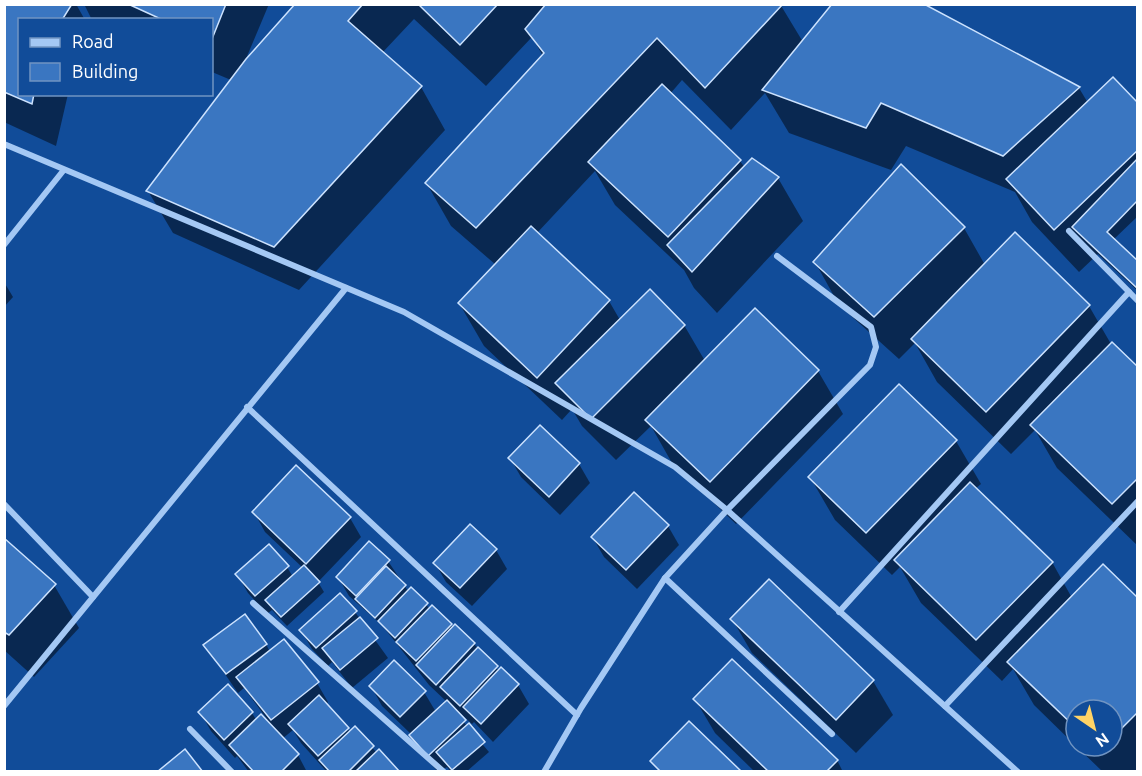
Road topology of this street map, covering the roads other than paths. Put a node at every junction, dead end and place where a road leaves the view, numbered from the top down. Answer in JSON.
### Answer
{"nodes":[{"id":1,"x":4,"y":144,"type":"edge"},
{"id":2,"x":63,"y":171,"type":"junction"},
{"id":3,"x":1069,"y":231,"type":"dead end"},
{"id":4,"x":4,"y":245,"type":"edge"},
{"id":5,"x":777,"y":256,"type":"dead end"},
{"id":6,"x":346,"y":288,"type":"junction"},
{"id":7,"x":1129,"y":292,"type":"junction"},
{"id":8,"x":1137,"y":301,"type":"edge"},
{"id":9,"x":247,"y":407,"type":"junction"},
{"id":10,"x":1137,"y":501,"type":"edge"},
{"id":11,"x":4,"y":504,"type":"edge"},
{"id":12,"x":727,"y":510,"type":"junction"},
{"id":13,"x":665,"y":578,"type":"junction"},
{"id":14,"x":93,"y":597,"type":"junction"},
{"id":15,"x":253,"y":603,"type":"dead end"},
{"id":16,"x":839,"y":612,"type":"junction"},
{"id":17,"x":4,"y":706,"type":"edge"},
{"id":18,"x":945,"y":706,"type":"junction"},
{"id":19,"x":577,"y":715,"type":"junction"},
{"id":20,"x":190,"y":729,"type":"dead end"},
{"id":21,"x":832,"y":734,"type":"dead end"},
{"id":22,"x":232,"y":771,"type":"edge"},
{"id":23,"x":444,"y":771,"type":"edge"},
{"id":24,"x":544,"y":771,"type":"edge"},
{"id":25,"x":1018,"y":771,"type":"edge"}],
"edges":[{"from":1,"to":2,"type":"street"},
{"from":2,"to":4,"type":"street"},
{"from":2,"to":6,"type":"street"},
{"from":3,"to":7,"type":"street"},
{"from":5,"to":12,"type":"street"},
{"from":6,"to":9,"type":"street"},
{"from":6,"to":12,"type":"street"},
{"from":7,"to":8,"type":"street"},
{"from":7,"to":16,"type":"street"},
{"from":9,"to":14,"type":"street"},
{"from":9,"to":19,"type":"street"},
{"from":10,"to":18,"type":"street"},
{"from":11,"to":14,"type":"street"},
{"from":12,"to":13,"type":"street"},
{"from":12,"to":16,"type":"street"},
{"from":13,"to":19,"type":"street"},
{"from":13,"to":21,"type":"street"},
{"from":14,"to":17,"type":"street"},
{"from":15,"to":23,"type":"street"},
{"from":16,"to":18,"type":"street"},
{"from":18,"to":25,"type":"street"},
{"from":19,"to":24,"type":"street"},
{"from":20,"to":22,"type":"street"}]}
